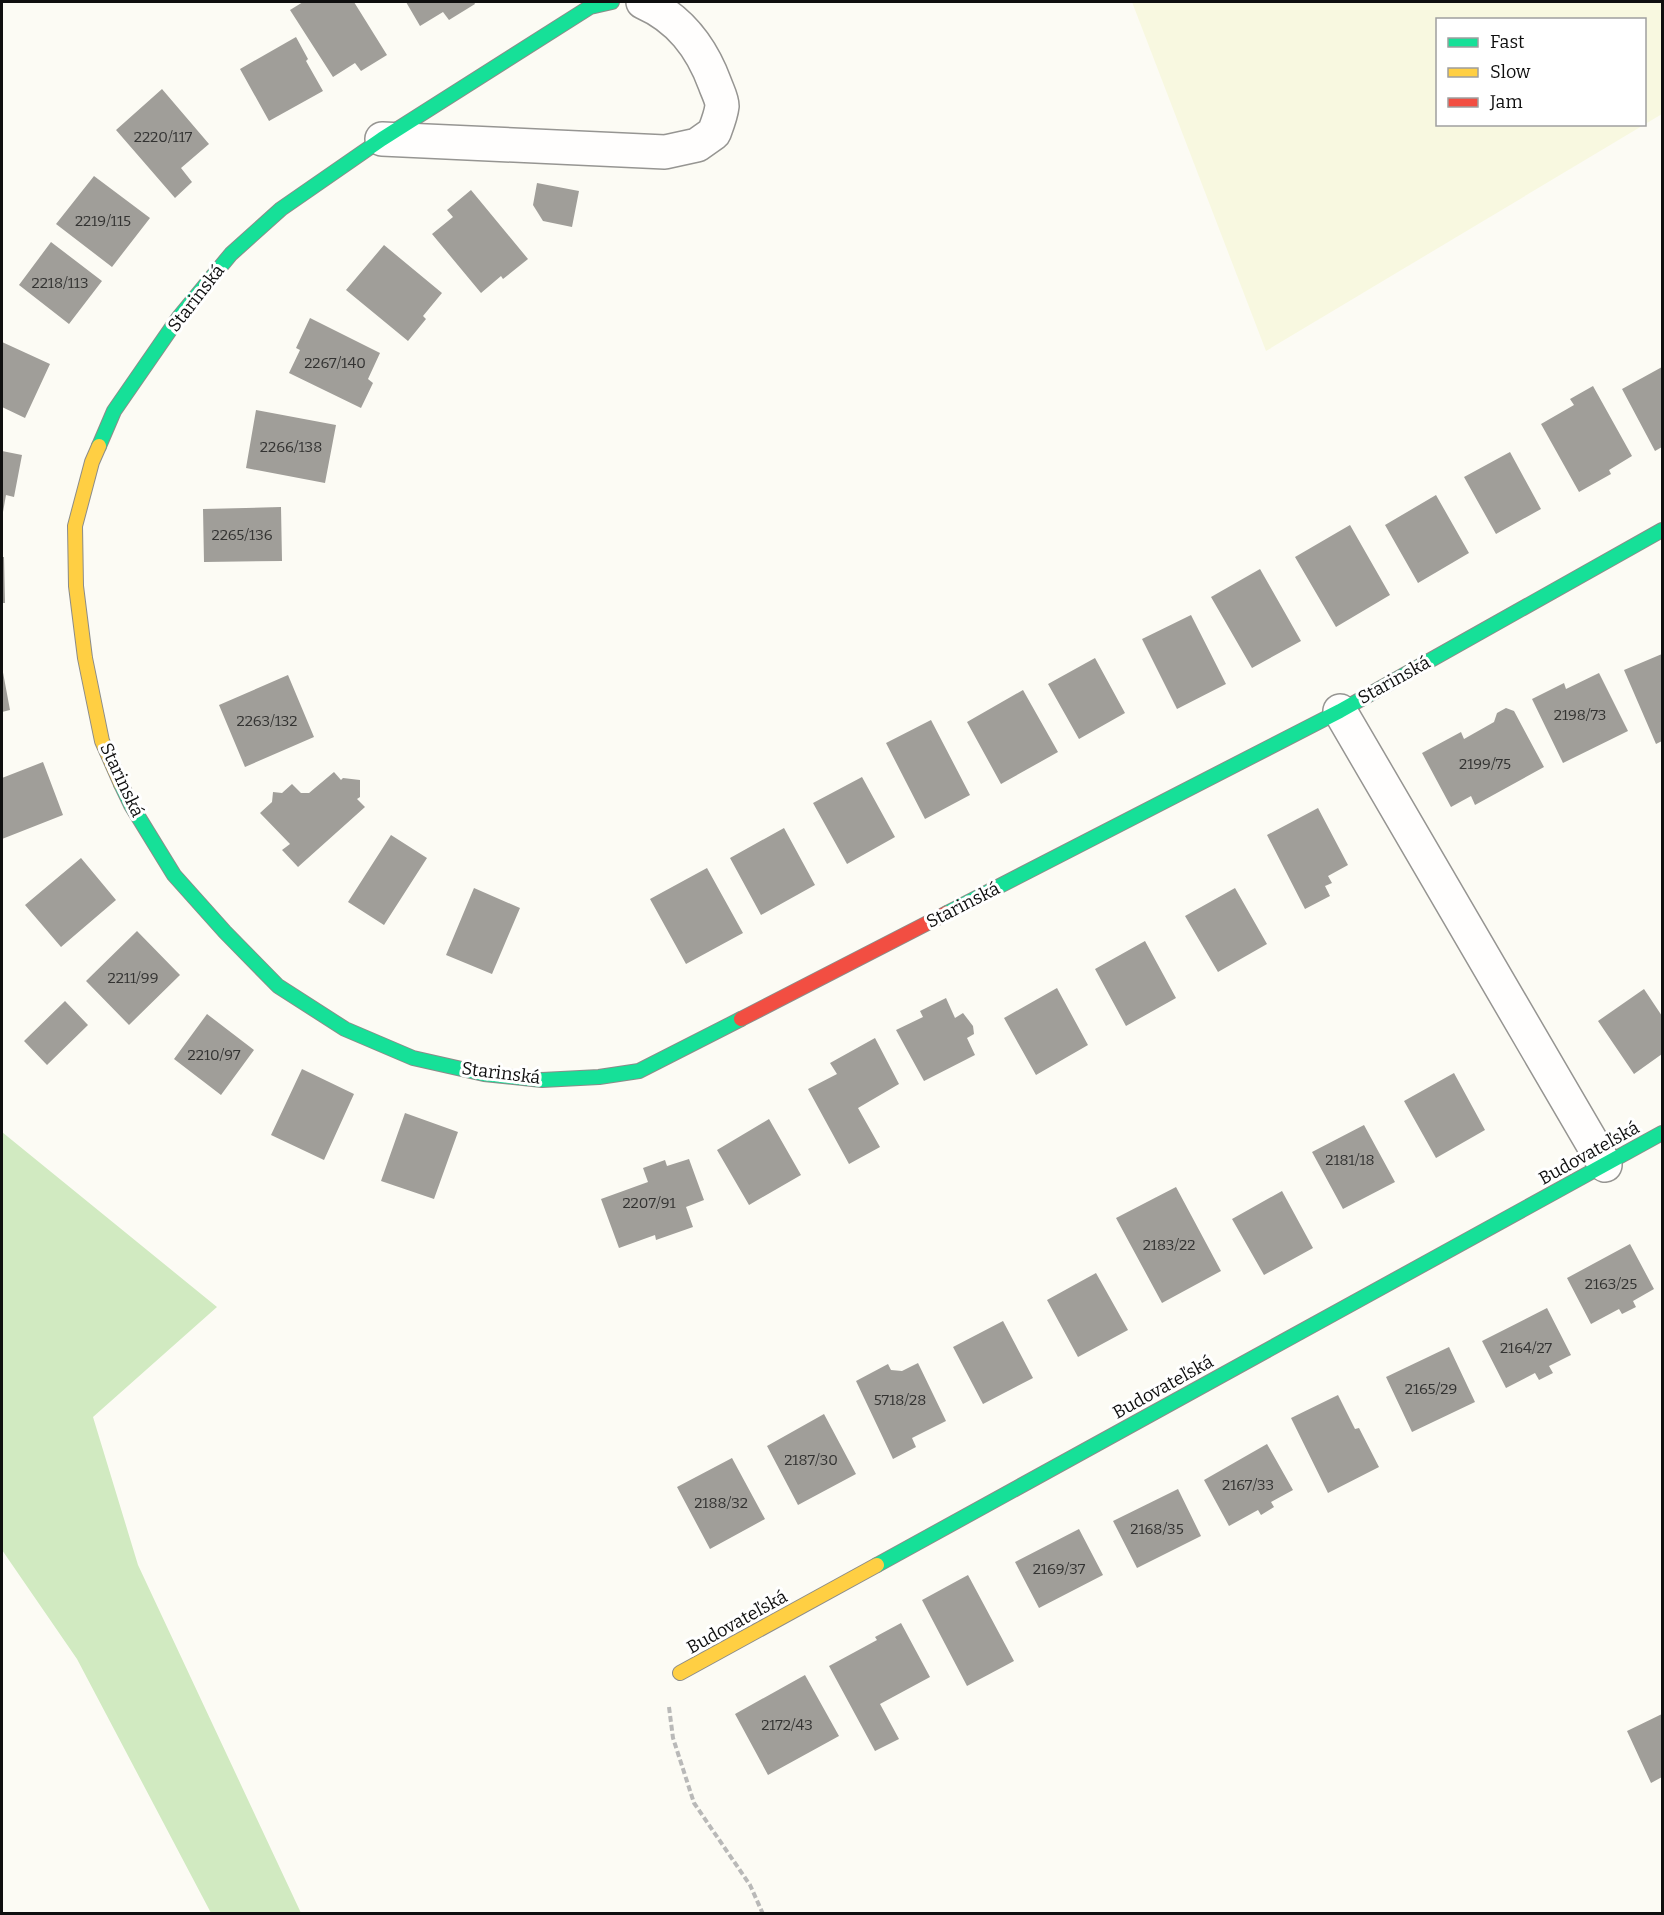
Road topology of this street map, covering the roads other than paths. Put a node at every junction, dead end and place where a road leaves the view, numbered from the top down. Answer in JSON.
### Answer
{"nodes":[{"id":1,"x":612,"y":2,"type":"edge"},
{"id":2,"x":643,"y":2,"type":"edge"},
{"id":3,"x":382,"y":138,"type":"junction"},
{"id":4,"x":1656,"y":537,"type":"edge"},
{"id":5,"x":1340,"y":711,"type":"junction"},
{"id":6,"x":1662,"y":1133,"type":"edge"},
{"id":7,"x":1605,"y":1165,"type":"junction"},
{"id":8,"x":680,"y":1673,"type":"road end"}],
"edges":[{"from":1,"to":3,"type":"street","name":"Starinská"},
{"from":2,"to":3,"type":"street"},
{"from":3,"to":5,"type":"street","name":"Starinská"},
{"from":4,"to":5,"type":"street","name":"Starinská"},
{"from":5,"to":7,"type":"street"},
{"from":6,"to":7,"type":"street","name":"Budovateľská"},
{"from":7,"to":8,"type":"street","name":"Budovateľská"}]}
